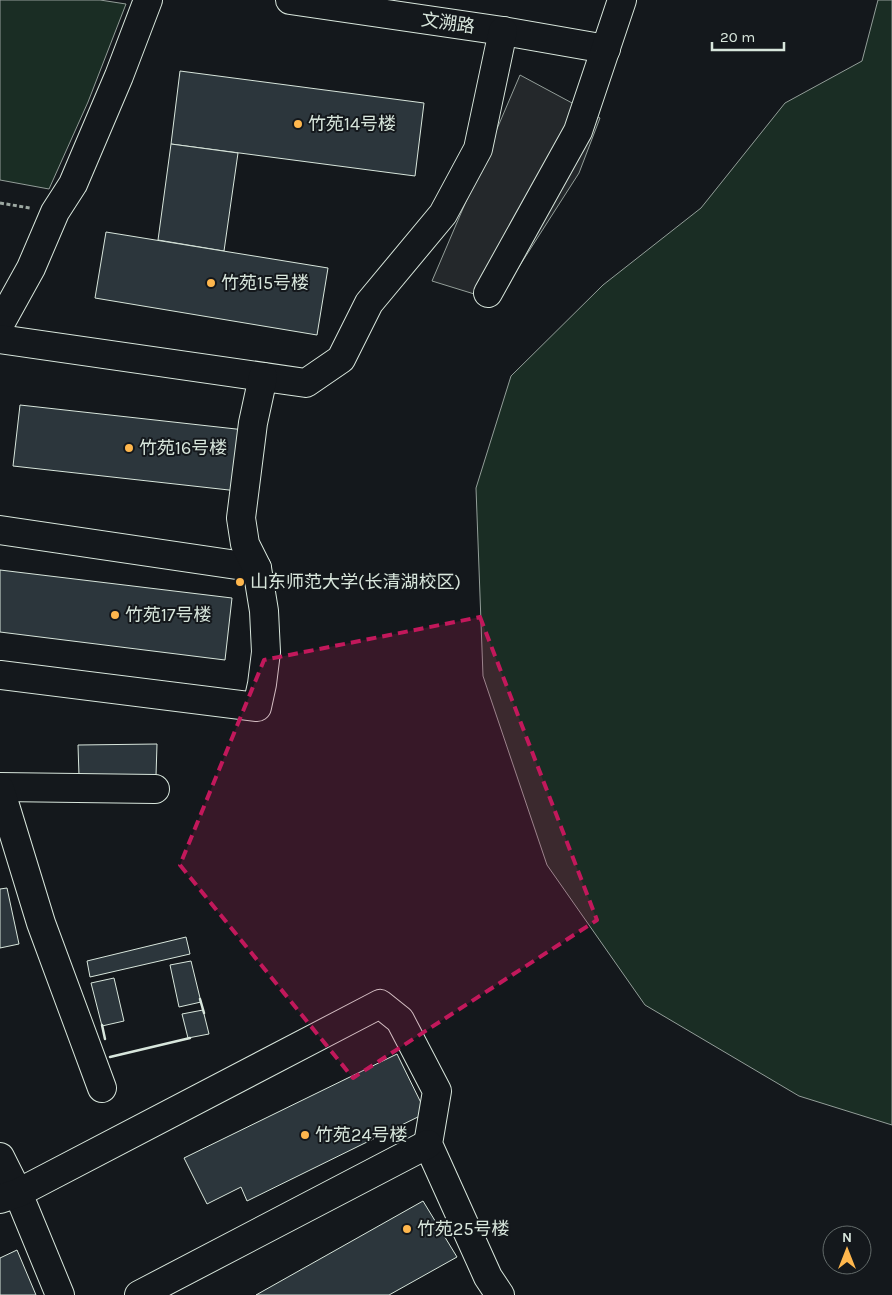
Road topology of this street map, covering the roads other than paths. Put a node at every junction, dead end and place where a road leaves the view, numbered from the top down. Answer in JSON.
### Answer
{"nodes":[{"id":1,"x":148,"y":0,"type":"edge"},
{"id":2,"x":290,"y":0,"type":"edge"},
{"id":3,"x":622,"y":0,"type":"edge"},
{"id":4,"x":503,"y":31,"type":"junction"},
{"id":5,"x":606,"y":49,"type":"junction"},
{"id":6,"x":488,"y":293,"type":"dead end"},
{"id":7,"x":0,"y":324,"type":"edge"},
{"id":8,"x":0,"y":339,"type":"edge"},
{"id":9,"x":263,"y":377,"type":"junction"},
{"id":10,"x":0,"y":530,"type":"edge"},
{"id":11,"x":257,"y":568,"type":"junction"},
{"id":12,"x":0,"y":675,"type":"edge"},
{"id":13,"x":0,"y":788,"type":"edge"},
{"id":14,"x":155,"y":789,"type":"dead end"},
{"id":15,"x":102,"y":1088,"type":"dead end"},
{"id":16,"x":428,"y":1144,"type":"junction"},
{"id":17,"x":0,"y":1157,"type":"edge"},
{"id":18,"x":9,"y":1196,"type":"edge"},
{"id":19,"x":60,"y":1295,"type":"edge"},
{"id":20,"x":139,"y":1295,"type":"edge"},
{"id":21,"x":500,"y":1295,"type":"edge"}],
"edges":[{"from":1,"to":7,"type":"street"},
{"from":2,"to":4,"type":"street","name":"文溯路"},
{"from":3,"to":5,"type":"street"},
{"from":4,"to":5,"type":"street","name":"文溯路"},
{"from":4,"to":9,"type":"street"},
{"from":5,"to":6,"type":"street"},
{"from":8,"to":9,"type":"street"},
{"from":9,"to":11,"type":"street"},
{"from":10,"to":11,"type":"street"},
{"from":11,"to":12,"type":"street"},
{"from":13,"to":14,"type":"street"},
{"from":13,"to":15,"type":"street"},
{"from":16,"to":18,"type":"street"},
{"from":16,"to":20,"type":"street"},
{"from":16,"to":21,"type":"street"},
{"from":17,"to":18,"type":"street"},
{"from":18,"to":19,"type":"street"}]}
